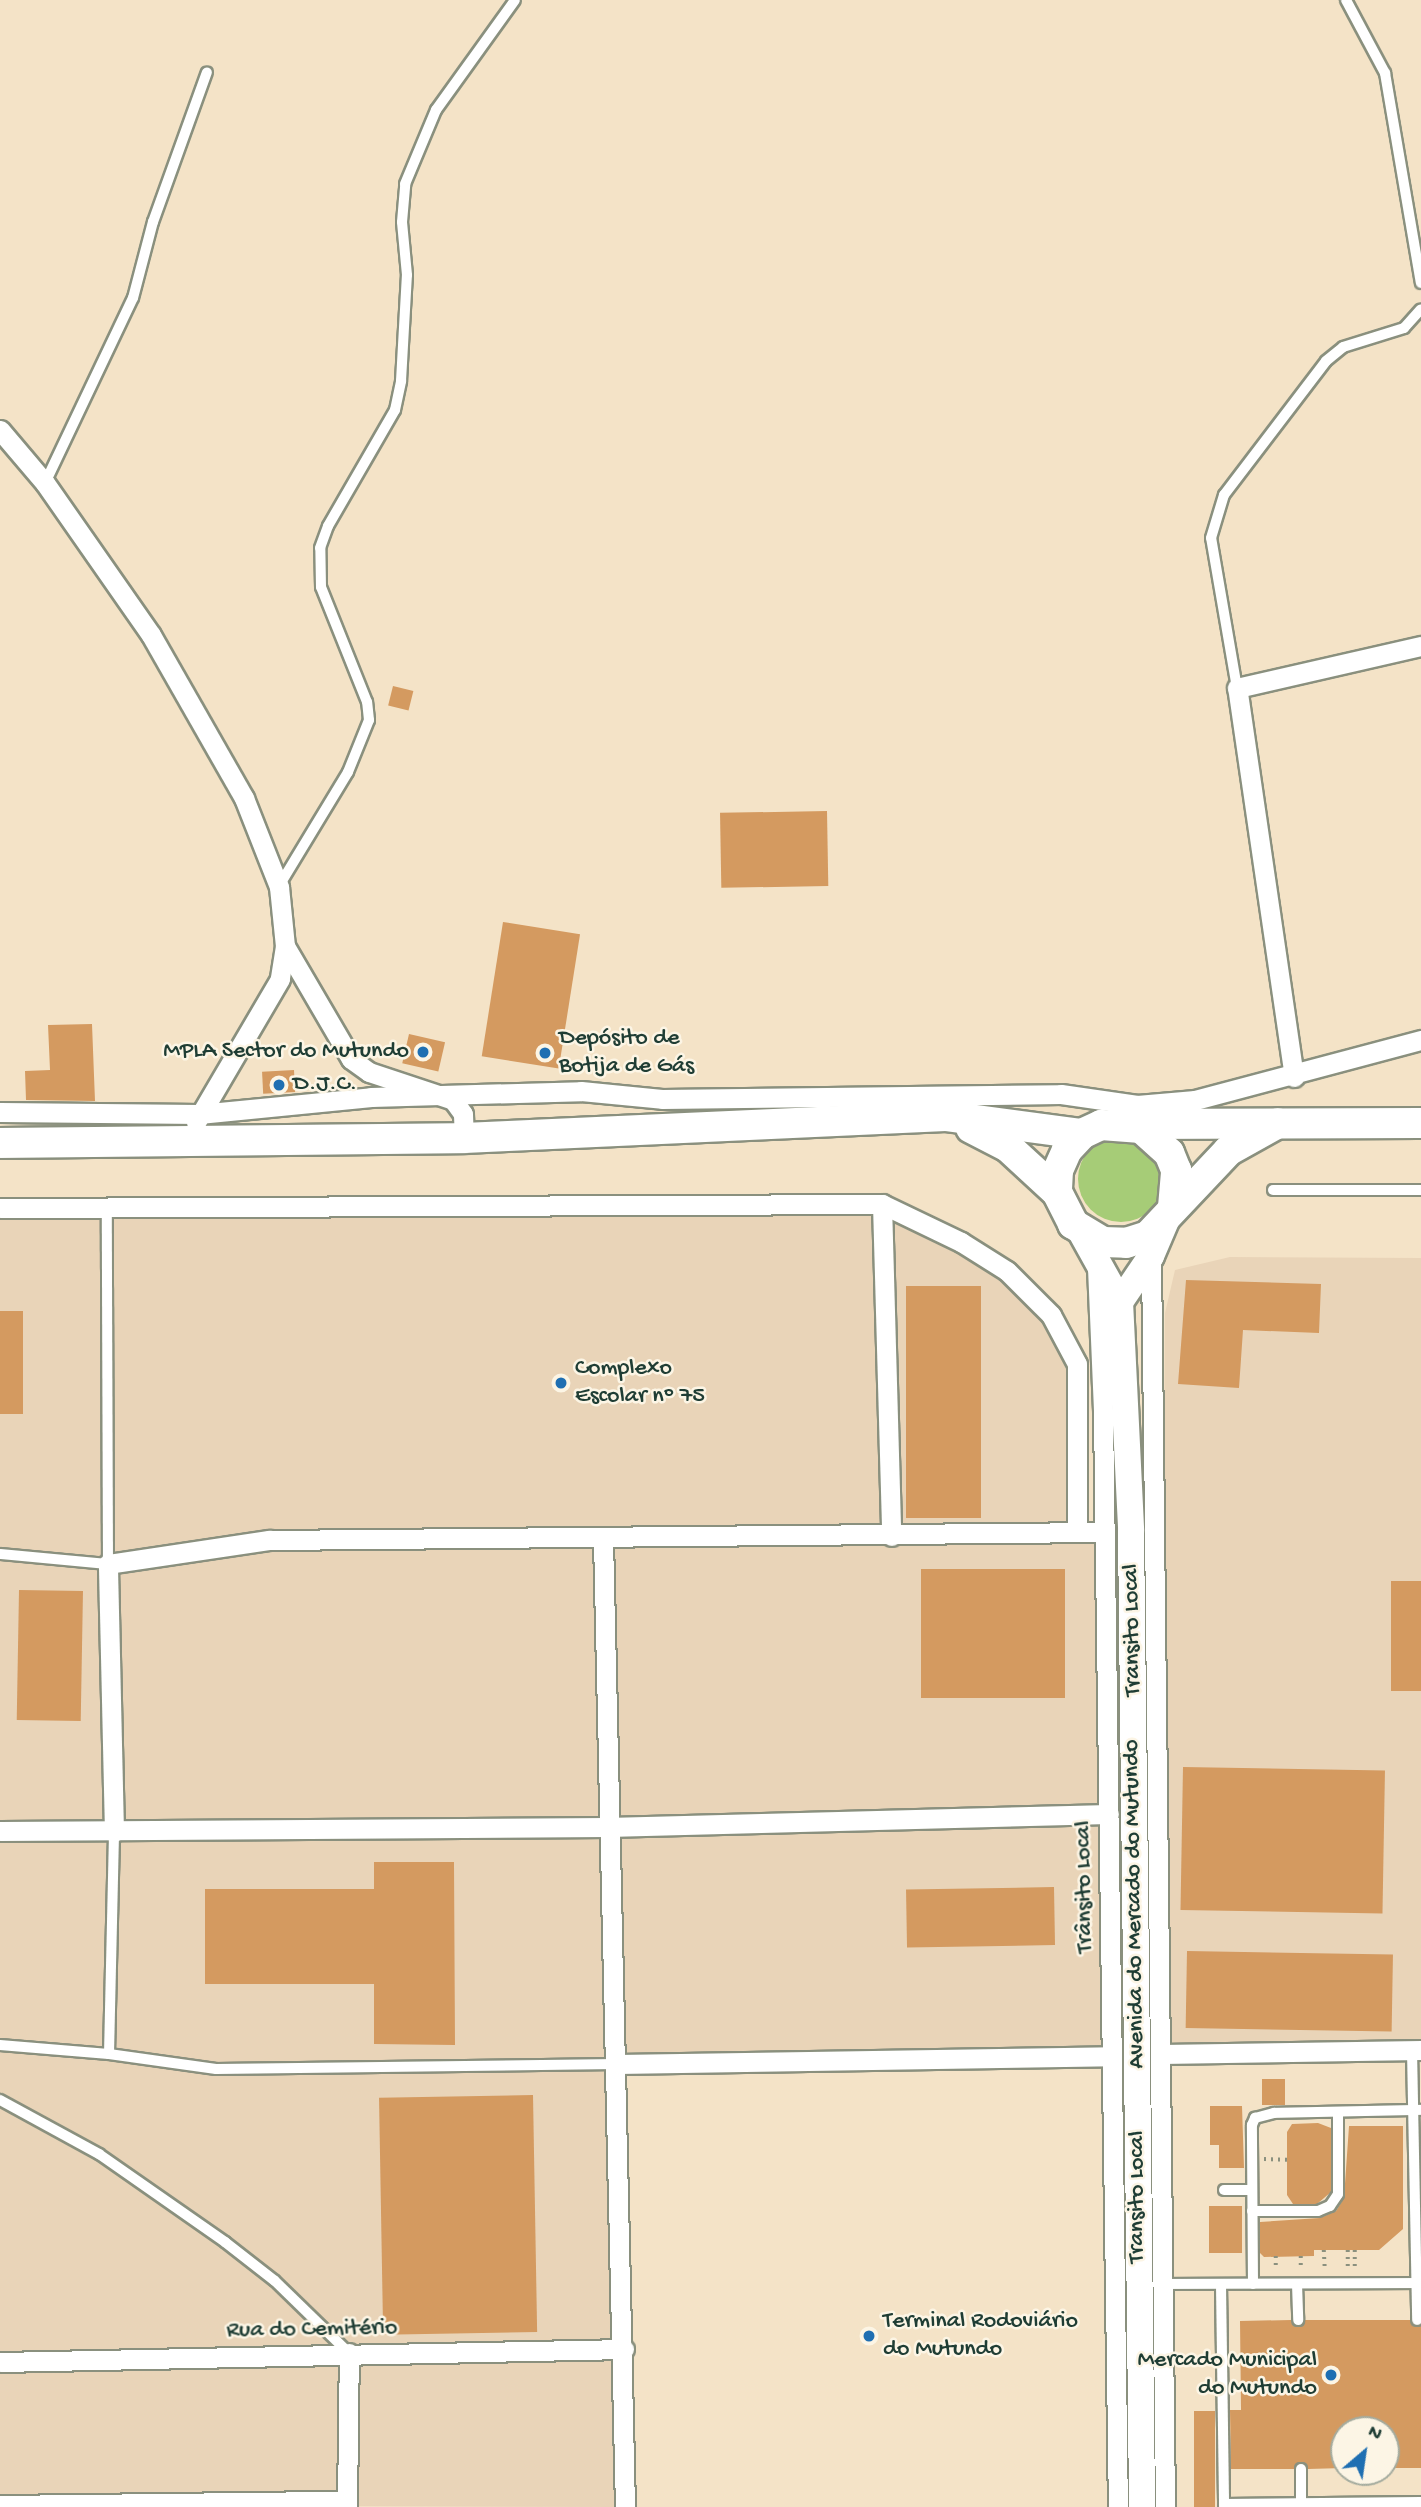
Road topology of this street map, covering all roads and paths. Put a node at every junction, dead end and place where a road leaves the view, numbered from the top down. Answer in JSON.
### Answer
{"nodes":[{"id":1,"x":515,"y":0,"type":"edge"},
{"id":2,"x":1346,"y":0,"type":"edge"},
{"id":3,"x":207,"y":72,"type":"dead end"},
{"id":4,"x":1421,"y":284,"type":"edge"},
{"id":5,"x":1421,"y":309,"type":"edge"},
{"id":6,"x":0,"y":430,"type":"edge"},
{"id":7,"x":45,"y":483,"type":"junction"},
{"id":8,"x":1421,"y":646,"type":"edge"},
{"id":9,"x":1237,"y":688,"type":"junction"},
{"id":10,"x":279,"y":887,"type":"junction"},
{"id":11,"x":285,"y":946,"type":"junction"},
{"id":12,"x":1421,"y":1040,"type":"edge"},
{"id":13,"x":1294,"y":1077,"type":"junction"},
{"id":14,"x":444,"y":1097,"type":"junction"},
{"id":15,"x":0,"y":1112,"type":"edge"},
{"id":16,"x":945,"y":1116,"type":"junction"},
{"id":17,"x":1278,"y":1123,"type":"junction"},
{"id":18,"x":1421,"y":1123,"type":"edge"},
{"id":19,"x":1122,"y":1124,"type":"junction"},
{"id":20,"x":195,"y":1127,"type":"junction"},
{"id":21,"x":1082,"y":1134,"type":"junction"},
{"id":22,"x":464,"y":1138,"type":"junction"},
{"id":23,"x":0,"y":1143,"type":"edge"},
{"id":24,"x":1273,"y":1190,"type":"dead end"},
{"id":25,"x":1421,"y":1190,"type":"edge"},
{"id":26,"x":1057,"y":1192,"type":"junction"},
{"id":27,"x":882,"y":1204,"type":"junction"},
{"id":28,"x":0,"y":1208,"type":"edge"},
{"id":29,"x":107,"y":1208,"type":"junction"},
{"id":30,"x":1169,"y":1213,"type":"junction"},
{"id":31,"x":1081,"y":1232,"type":"junction"},
{"id":32,"x":1151,"y":1256,"type":"junction"},
{"id":33,"x":1097,"y":1267,"type":"junction"},
{"id":34,"x":1120,"y":1302,"type":"junction"},
{"id":35,"x":1077,"y":1532,"type":"junction"},
{"id":36,"x":1105,"y":1532,"type":"junction"},
{"id":37,"x":891,"y":1536,"type":"junction"},
{"id":38,"x":603,"y":1539,"type":"junction"},
{"id":39,"x":0,"y":1554,"type":"edge"},
{"id":40,"x":108,"y":1564,"type":"junction"},
{"id":41,"x":1109,"y":1814,"type":"junction"},
{"id":42,"x":607,"y":1827,"type":"junction"},
{"id":43,"x":0,"y":1831,"type":"edge"},
{"id":44,"x":114,"y":1832,"type":"junction"},
{"id":45,"x":0,"y":2045,"type":"edge"},
{"id":46,"x":1417,"y":2050,"type":"edge"},
{"id":47,"x":109,"y":2054,"type":"junction"},
{"id":48,"x":1161,"y":2054,"type":"junction"},
{"id":49,"x":1112,"y":2056,"type":"junction"},
{"id":50,"x":617,"y":2064,"type":"junction"},
{"id":51,"x":0,"y":2100,"type":"edge"},
{"id":52,"x":1417,"y":2110,"type":"edge"},
{"id":53,"x":1338,"y":2112,"type":"junction"},
{"id":54,"x":1224,"y":2190,"type":"dead end"},
{"id":55,"x":1252,"y":2190,"type":"junction"},
{"id":56,"x":1252,"y":2211,"type":"junction"},
{"id":57,"x":1418,"y":2283,"type":"edge"},
{"id":58,"x":1163,"y":2284,"type":"junction"},
{"id":59,"x":1253,"y":2284,"type":"junction"},
{"id":60,"x":1297,"y":2284,"type":"junction"},
{"id":61,"x":1221,"y":2285,"type":"junction"},
{"id":62,"x":1298,"y":2320,"type":"dead end"},
{"id":63,"x":1417,"y":2320,"type":"dead end"},
{"id":64,"x":624,"y":2349,"type":"junction"},
{"id":65,"x":349,"y":2353,"type":"junction"},
{"id":66,"x":0,"y":2362,"type":"edge"},
{"id":67,"x":1301,"y":2469,"type":"dead end"},
{"id":68,"x":1421,"y":2501,"type":"edge"},
{"id":69,"x":1301,"y":2503,"type":"junction"},
{"id":70,"x":347,"y":2504,"type":"edge"},
{"id":71,"x":0,"y":2505,"type":"edge"},
{"id":72,"x":1264,"y":2505,"type":"edge"},
{"id":73,"x":1324,"y":2505,"type":"edge"},
{"id":74,"x":1385,"y":2505,"type":"edge"},
{"id":75,"x":1224,"y":2506,"type":"edge"},
{"id":76,"x":625,"y":2507,"type":"edge"},
{"id":77,"x":1118,"y":2507,"type":"edge"},
{"id":78,"x":1142,"y":2507,"type":"edge"},
{"id":79,"x":1165,"y":2507,"type":"edge"}],
"edges":[{"from":1,"to":10,"type":"lane"},
{"from":2,"to":4,"type":"lane"},
{"from":3,"to":7,"type":"lane"},
{"from":5,"to":9,"type":"lane"},
{"from":6,"to":7,"type":"street"},
{"from":7,"to":10,"type":"street"},
{"from":8,"to":9,"type":"street"},
{"from":9,"to":13,"type":"street"},
{"from":10,"to":11,"type":"street"},
{"from":11,"to":14,"type":"street"},
{"from":11,"to":20,"type":"street"},
{"from":12,"to":13,"type":"street"},
{"from":13,"to":14,"type":"street"},
{"from":14,"to":20,"type":"street"},
{"from":14,"to":22,"type":"street"},
{"from":15,"to":20,"type":"street"},
{"from":16,"to":21,"type":"main road"},
{"from":16,"to":22,"type":"main road"},
{"from":16,"to":26,"type":"main road"},
{"from":17,"to":18,"type":"main road"},
{"from":17,"to":19,"type":"main road"},
{"from":17,"to":30,"type":"main road"},
{"from":19,"to":21,"type":"main road"},
{"from":19,"to":30,"type":"main road"},
{"from":20,"to":22,"type":"main road"},
{"from":20,"to":23,"type":"main road"},
{"from":21,"to":26,"type":"main road"},
{"from":24,"to":25,"type":"lane"},
{"from":26,"to":31,"type":"main road"},
{"from":27,"to":29,"type":"street"},
{"from":27,"to":35,"type":"street"},
{"from":27,"to":37,"type":"street"},
{"from":28,"to":29,"type":"street"},
{"from":29,"to":40,"type":"lane"},
{"from":30,"to":31,"type":"main road"},
{"from":30,"to":32,"type":"main road"},
{"from":31,"to":33,"type":"main road"},
{"from":32,"to":34,"type":"main road"},
{"from":32,"to":48,"type":"street","name":"Transito Local"},
{"from":33,"to":34,"type":"main road"},
{"from":33,"to":36,"type":"street","name":"Trânsito Local"},
{"from":34,"to":78,"type":"main road","name":"Avenida do Mercado do Mutundo"},
{"from":35,"to":36,"type":"street"},
{"from":35,"to":37,"type":"street"},
{"from":36,"to":41,"type":"street","name":"Trânsito Local"},
{"from":37,"to":38,"type":"street"},
{"from":38,"to":40,"type":"street"},
{"from":38,"to":42,"type":"street"},
{"from":39,"to":40,"type":"lane"},
{"from":40,"to":44,"type":"street"},
{"from":41,"to":42,"type":"street"},
{"from":41,"to":49,"type":"street","name":"Trânsito Local"},
{"from":42,"to":44,"type":"street"},
{"from":42,"to":50,"type":"street"},
{"from":43,"to":44,"type":"street"},
{"from":44,"to":47,"type":"lane"},
{"from":45,"to":47,"type":"lane"},
{"from":46,"to":48,"type":"street"},
{"from":46,"to":52,"type":"lane"},
{"from":47,"to":50,"type":"lane"},
{"from":48,"to":58,"type":"street","name":"Transito Local"},
{"from":49,"to":50,"type":"street"},
{"from":49,"to":77,"type":"street","name":"Trânsito Local"},
{"from":50,"to":64,"type":"street"},
{"from":51,"to":65,"type":"lane"},
{"from":52,"to":53,"type":"lane"},
{"from":52,"to":57,"type":"lane"},
{"from":53,"to":55,"type":"lane"},
{"from":53,"to":56,"type":"lane"},
{"from":54,"to":55,"type":"lane"},
{"from":55,"to":56,"type":"lane"},
{"from":56,"to":59,"type":"lane"},
{"from":57,"to":60,"type":"lane"},
{"from":57,"to":63,"type":"lane"},
{"from":58,"to":61,"type":"lane"},
{"from":58,"to":79,"type":"street","name":"Transito Local"},
{"from":59,"to":60,"type":"lane"},
{"from":59,"to":61,"type":"lane"},
{"from":60,"to":62,"type":"lane"},
{"from":61,"to":75,"type":"lane"},
{"from":64,"to":65,"type":"street","name":"Rua do Cemitério"},
{"from":64,"to":76,"type":"street"},
{"from":65,"to":66,"type":"street","name":"Rua do Cemitério"},
{"from":65,"to":70,"type":"street"},
{"from":67,"to":69,"type":"lane"},
{"from":68,"to":74,"type":"lane"},
{"from":69,"to":72,"type":"lane"},
{"from":69,"to":73,"type":"lane"},
{"from":70,"to":71,"type":"street"},
{"from":72,"to":75,"type":"lane"},
{"from":73,"to":74,"type":"lane"}]}
